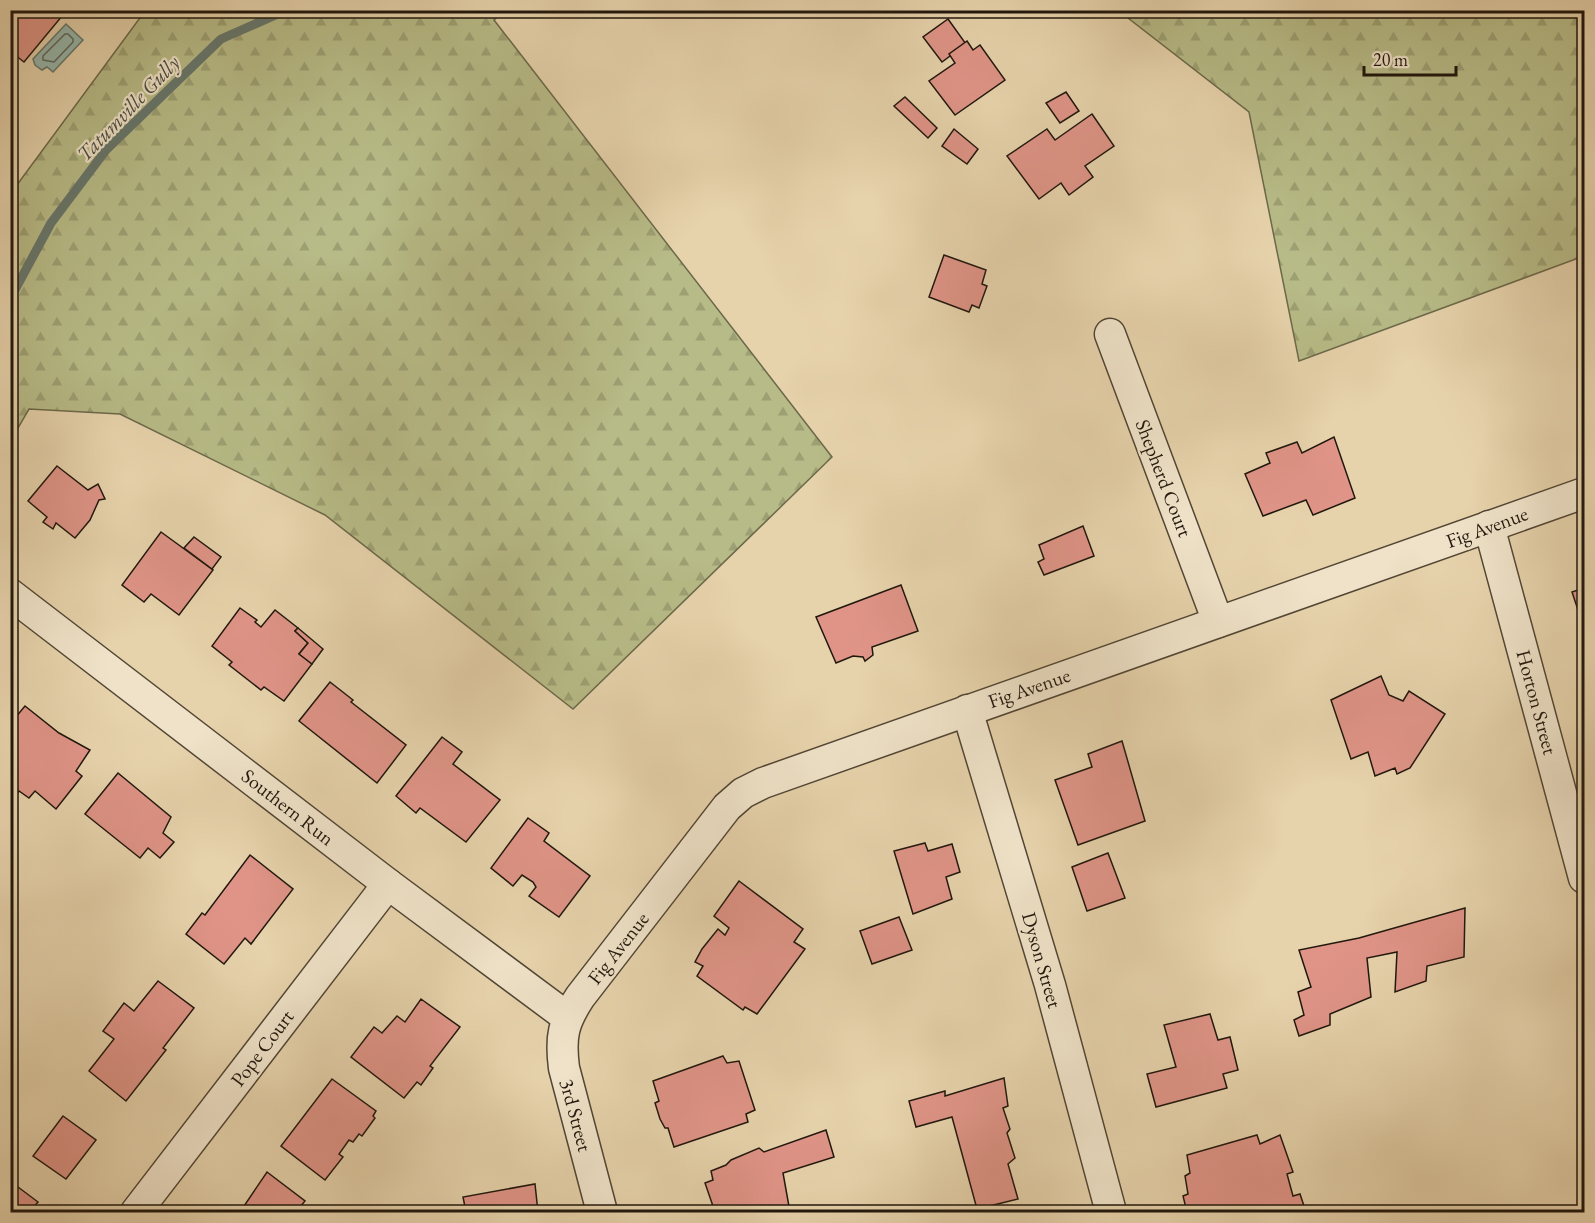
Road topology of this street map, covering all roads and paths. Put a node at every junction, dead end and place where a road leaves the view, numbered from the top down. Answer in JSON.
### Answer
{"nodes":[{"id":1,"x":1110,"y":334,"type":"dead end"},
{"id":2,"x":1584,"y":493,"type":"edge"},
{"id":3,"x":1490,"y":526,"type":"junction"},
{"id":4,"x":10,"y":594,"type":"edge"},
{"id":5,"x":1218,"y":622,"type":"junction"},
{"id":6,"x":967,"y":710,"type":"junction"},
{"id":7,"x":1584,"y":878,"type":"edge"},
{"id":8,"x":388,"y":884,"type":"junction"},
{"id":9,"x":567,"y":1017,"type":"junction"},
{"id":10,"x":136,"y":1212,"type":"edge"},
{"id":11,"x":602,"y":1212,"type":"edge"},
{"id":12,"x":1111,"y":1212,"type":"edge"}],
"edges":[{"from":1,"to":5,"type":"street","name":"Shepherd Court"},
{"from":2,"to":3,"type":"street","name":"Fig Avenue"},
{"from":3,"to":5,"type":"street","name":"Fig Avenue"},
{"from":3,"to":7,"type":"street","name":"Horton Street"},
{"from":4,"to":8,"type":"street","name":"Southern Run"},
{"from":5,"to":6,"type":"street","name":"Fig Avenue"},
{"from":6,"to":9,"type":"street","name":"Fig Avenue"},
{"from":6,"to":12,"type":"street","name":"Dyson Street"},
{"from":8,"to":9,"type":"street","name":"Southern Run"},
{"from":8,"to":10,"type":"street","name":"Pope Court"},
{"from":9,"to":11,"type":"street","name":"3rd Street"}]}
